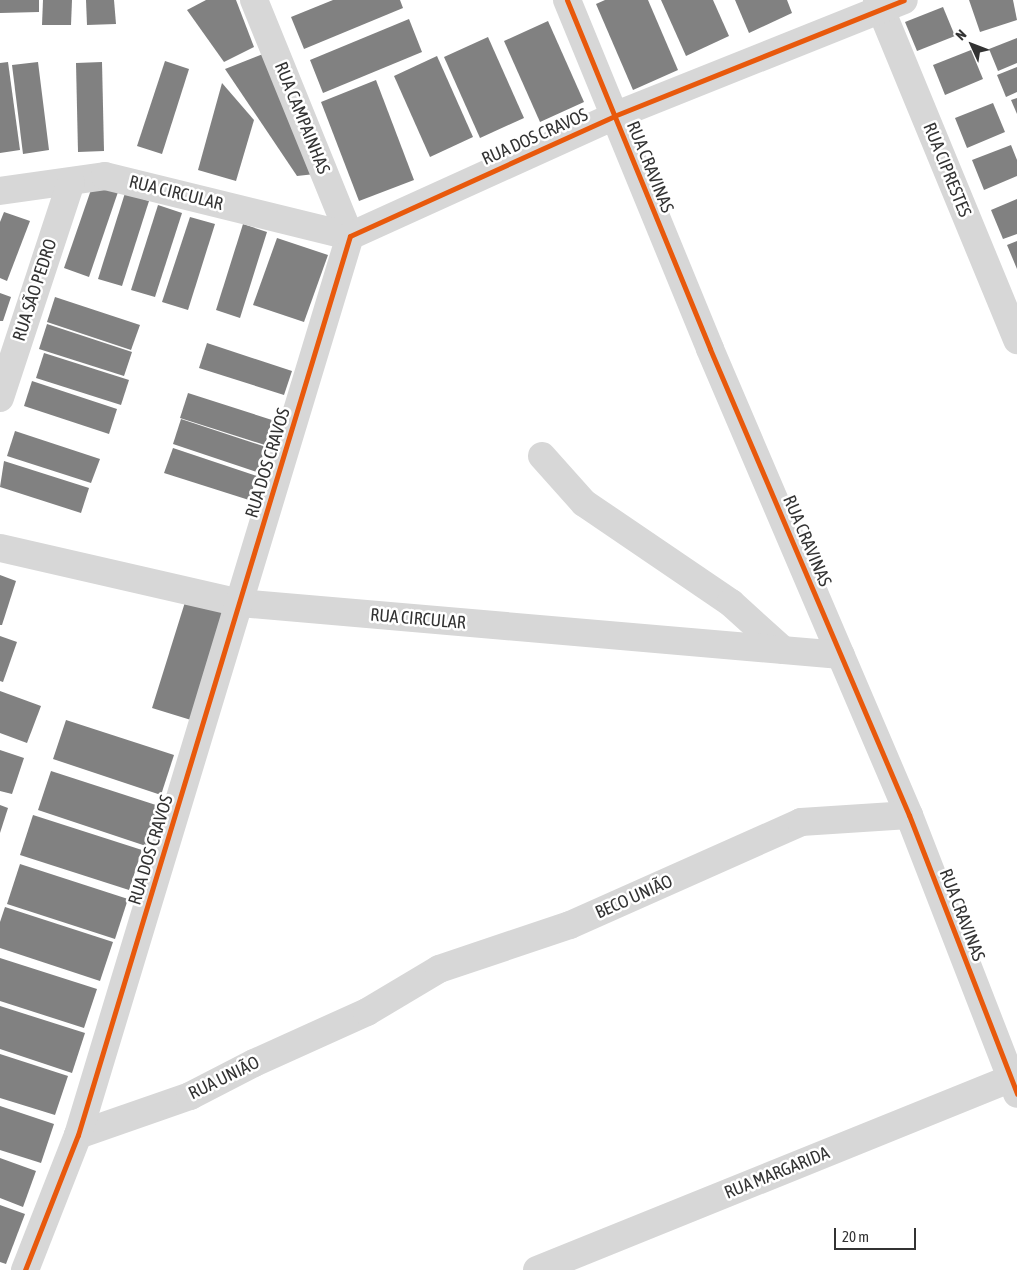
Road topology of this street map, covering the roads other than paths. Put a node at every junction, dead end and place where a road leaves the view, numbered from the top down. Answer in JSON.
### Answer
{"nodes":[{"id":1,"x":254,"y":0,"type":"edge"},
{"id":2,"x":567,"y":0,"type":"edge"},
{"id":3,"x":888,"y":4,"type":"edge"},
{"id":4,"x":614,"y":116,"type":"junction"},
{"id":5,"x":71,"y":182,"type":"junction"},
{"id":6,"x":0,"y":191,"type":"edge"},
{"id":7,"x":350,"y":236,"type":"junction"},
{"id":8,"x":1017,"y":340,"type":"edge"},
{"id":9,"x":0,"y":398,"type":"edge"},
{"id":10,"x":542,"y":456,"type":"dead end"},
{"id":11,"x":0,"y":548,"type":"edge"},
{"id":12,"x":240,"y":603,"type":"junction"},
{"id":13,"x":783,"y":650,"type":"junction"},
{"id":14,"x":841,"y":655,"type":"junction"},
{"id":15,"x":909,"y":815,"type":"junction"},
{"id":16,"x":367,"y":1012,"type":"joint"},
{"id":17,"x":1015,"y":1083,"type":"edge"},
{"id":18,"x":78,"y":1135,"type":"junction"},
{"id":19,"x":25,"y":1270,"type":"edge"},
{"id":20,"x":537,"y":1270,"type":"edge"}],
"edges":[{"from":1,"to":7,"type":"street","name":"RUA CAMPAINHAS"},
{"from":2,"to":4,"type":"street","name":"RUA CRAVINAS"},
{"from":3,"to":4,"type":"street","name":"RUA DOS CRAVOS"},
{"from":3,"to":8,"type":"street","name":"RUA CIPRESTES"},
{"from":4,"to":7,"type":"street","name":"RUA DOS CRAVOS"},
{"from":4,"to":14,"type":"street","name":"RUA CRAVINAS"},
{"from":5,"to":6,"type":"street","name":"RUA CIRCULAR"},
{"from":5,"to":7,"type":"street","name":"RUA CIRCULAR"},
{"from":5,"to":9,"type":"street","name":"RUA SÃO PEDRO"},
{"from":7,"to":12,"type":"street","name":"RUA DOS CRAVOS"},
{"from":10,"to":13,"type":"street"},
{"from":11,"to":12,"type":"street","name":"RUA CIRCULAR"},
{"from":12,"to":13,"type":"street","name":"RUA CIRCULAR"},
{"from":12,"to":18,"type":"street","name":"RUA DOS CRAVOS"},
{"from":13,"to":14,"type":"street","name":"RUA CIRCULAR"},
{"from":14,"to":15,"type":"street","name":"RUA CRAVINAS"},
{"from":15,"to":16,"type":"street","name":"BECO UNIÃO"},
{"from":15,"to":17,"type":"street","name":"RUA CRAVINAS"},
{"from":16,"to":18,"type":"street","name":"RUA UNIÃO"},
{"from":17,"to":20,"type":"street","name":"RUA MARGARIDA"},
{"from":18,"to":19,"type":"street","name":"RUA DOS CRAVOS"}]}
